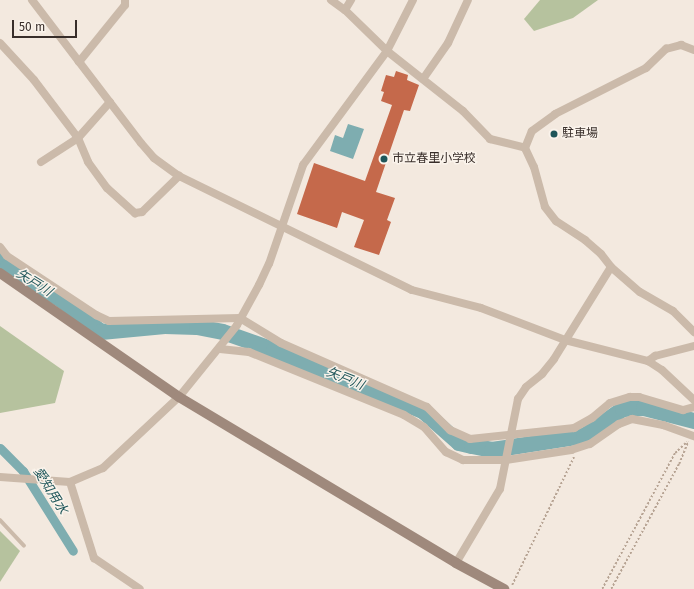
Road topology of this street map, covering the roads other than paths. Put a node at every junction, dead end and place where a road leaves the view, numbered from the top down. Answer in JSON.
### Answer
{"nodes":[{"id":1,"x":32,"y":0,"type":"edge"},
{"id":2,"x":125,"y":0,"type":"edge"},
{"id":3,"x":331,"y":0,"type":"edge"},
{"id":4,"x":350,"y":0,"type":"edge"},
{"id":5,"x":413,"y":0,"type":"edge"},
{"id":6,"x":468,"y":0,"type":"edge"},
{"id":7,"x":345,"y":10,"type":"junction"},
{"id":8,"x":0,"y":43,"type":"edge"},
{"id":9,"x":694,"y":50,"type":"edge"},
{"id":10,"x":387,"y":51,"type":"junction"},
{"id":11,"x":79,"y":62,"type":"junction"},
{"id":12,"x":423,"y":80,"type":"junction"},
{"id":13,"x":110,"y":102,"type":"junction"},
{"id":14,"x":78,"y":138,"type":"junction"},
{"id":15,"x":525,"y":148,"type":"junction"},
{"id":16,"x":41,"y":162,"type":"dead end"},
{"id":17,"x":179,"y":176,"type":"junction"},
{"id":18,"x":280,"y":228,"type":"junction"},
{"id":19,"x":0,"y":247,"type":"edge"},
{"id":20,"x":611,"y":267,"type":"junction"},
{"id":21,"x":0,"y":273,"type":"edge"},
{"id":22,"x":238,"y":322,"type":"junction"},
{"id":23,"x":694,"y":332,"type":"edge"},
{"id":24,"x":565,"y":340,"type":"junction"},
{"id":25,"x":694,"y":346,"type":"edge"},
{"id":26,"x":220,"y":349,"type":"junction"},
{"id":27,"x":648,"y":361,"type":"junction"},
{"id":28,"x":179,"y":397,"type":"junction"},
{"id":29,"x":694,"y":400,"type":"edge"},
{"id":30,"x":694,"y":407,"type":"edge"},
{"id":31,"x":692,"y":435,"type":"edge"},
{"id":32,"x":511,"y":436,"type":"junction"},
{"id":33,"x":506,"y":460,"type":"junction"},
{"id":34,"x":0,"y":477,"type":"edge"},
{"id":35,"x":70,"y":482,"type":"junction"},
{"id":36,"x":0,"y":520,"type":"edge"},
{"id":37,"x":24,"y":546,"type":"dead end"},
{"id":38,"x":456,"y":563,"type":"junction"},
{"id":39,"x":140,"y":589,"type":"edge"},
{"id":40,"x":504,"y":589,"type":"edge"}],
"edges":[{"from":1,"to":11,"type":"street"},
{"from":2,"to":11,"type":"street"},
{"from":3,"to":7,"type":"street"},
{"from":4,"to":7,"type":"street"},
{"from":5,"to":10,"type":"street"},
{"from":6,"to":12,"type":"street"},
{"from":7,"to":10,"type":"street"},
{"from":8,"to":14,"type":"street"},
{"from":9,"to":15,"type":"street"},
{"from":10,"to":12,"type":"street"},
{"from":10,"to":18,"type":"street"},
{"from":11,"to":13,"type":"street"},
{"from":12,"to":15,"type":"street"},
{"from":13,"to":14,"type":"street"},
{"from":13,"to":17,"type":"street"},
{"from":14,"to":16,"type":"street"},
{"from":14,"to":17,"type":"street"},
{"from":15,"to":20,"type":"street"},
{"from":17,"to":18,"type":"street"},
{"from":18,"to":22,"type":"street"},
{"from":18,"to":24,"type":"street"},
{"from":19,"to":22,"type":"street"},
{"from":20,"to":23,"type":"street"},
{"from":20,"to":24,"type":"street"},
{"from":21,"to":28,"type":"street"},
{"from":22,"to":26,"type":"street"},
{"from":22,"to":32,"type":"street"},
{"from":24,"to":27,"type":"street"},
{"from":24,"to":32,"type":"street"},
{"from":25,"to":27,"type":"street"},
{"from":26,"to":28,"type":"street"},
{"from":26,"to":33,"type":"street"},
{"from":27,"to":29,"type":"street"},
{"from":28,"to":35,"type":"street"},
{"from":28,"to":38,"type":"street"},
{"from":30,"to":32,"type":"street"},
{"from":31,"to":33,"type":"street"},
{"from":32,"to":33,"type":"street"},
{"from":33,"to":38,"type":"street"},
{"from":34,"to":35,"type":"street"},
{"from":35,"to":39,"type":"street"},
{"from":36,"to":37,"type":"lane"},
{"from":38,"to":40,"type":"street"}]}
